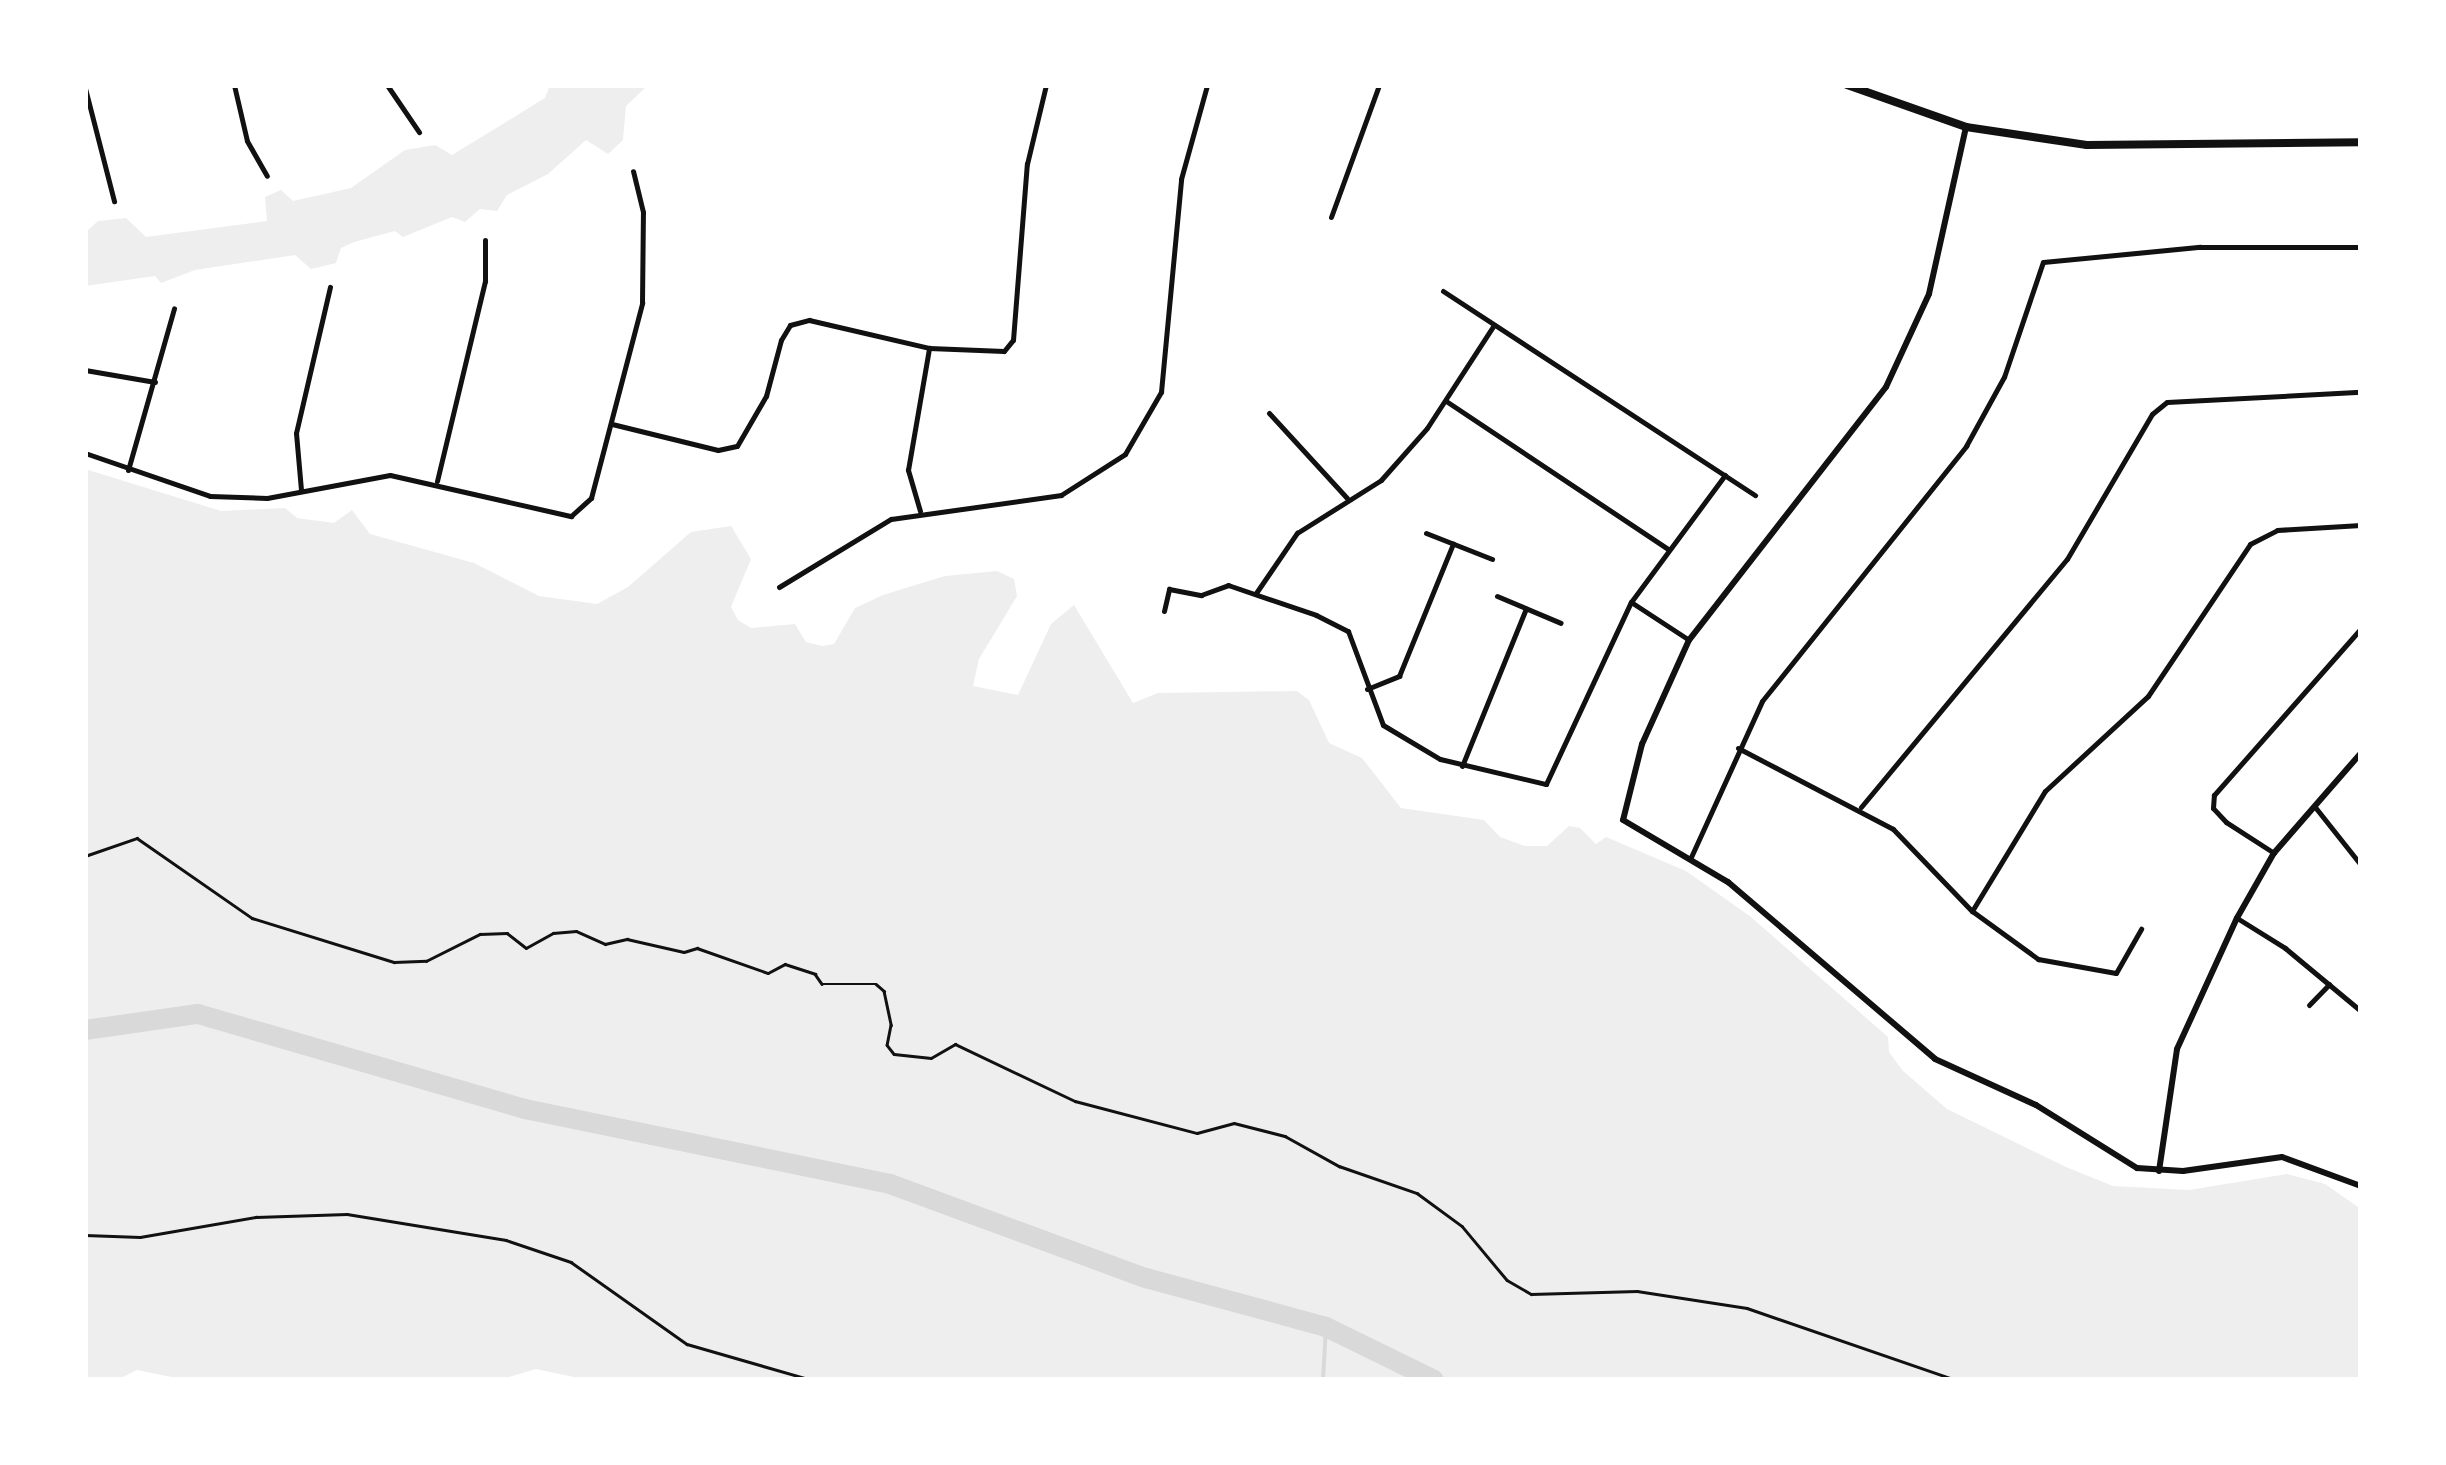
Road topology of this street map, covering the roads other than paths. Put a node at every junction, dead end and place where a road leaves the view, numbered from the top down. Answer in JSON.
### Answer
{"nodes":[{"id":1,"x":234,"y":85,"type":"edge"},
{"id":2,"x":388,"y":85,"type":"edge"},
{"id":3,"x":1046,"y":85,"type":"edge"},
{"id":4,"x":1207,"y":85,"type":"edge"},
{"id":5,"x":1379,"y":85,"type":"edge"},
{"id":6,"x":1846,"y":85,"type":"edge"},
{"id":7,"x":85,"y":88,"type":"edge"},
{"id":8,"x":1966,"y":127,"type":"junction"},
{"id":9,"x":419,"y":132,"type":"dead end"},
{"id":10,"x":2361,"y":142,"type":"edge"},
{"id":11,"x":633,"y":171,"type":"dead end"},
{"id":12,"x":268,"y":176,"type":"dead end"},
{"id":13,"x":114,"y":201,"type":"dead end"},
{"id":14,"x":1331,"y":218,"type":"dead end"},
{"id":15,"x":485,"y":240,"type":"dead end"},
{"id":16,"x":2361,"y":247,"type":"edge"},
{"id":17,"x":330,"y":287,"type":"dead end"},
{"id":18,"x":1443,"y":291,"type":"dead end"},
{"id":19,"x":174,"y":308,"type":"dead end"},
{"id":20,"x":1494,"y":325,"type":"junction"},
{"id":21,"x":928,"y":348,"type":"junction"},
{"id":22,"x":85,"y":370,"type":"edge"},
{"id":23,"x":155,"y":382,"type":"junction"},
{"id":24,"x":2361,"y":392,"type":"edge"},
{"id":25,"x":1446,"y":401,"type":"junction"},
{"id":26,"x":1270,"y":413,"type":"dead end"},
{"id":27,"x":612,"y":424,"type":"junction"},
{"id":28,"x":85,"y":453,"type":"edge"},
{"id":29,"x":128,"y":470,"type":"junction"},
{"id":30,"x":1725,"y":475,"type":"junction"},
{"id":31,"x":436,"y":482,"type":"junction"},
{"id":32,"x":302,"y":490,"type":"junction"},
{"id":33,"x":1755,"y":495,"type":"dead end"},
{"id":34,"x":1347,"y":498,"type":"junction"},
{"id":35,"x":920,"y":511,"type":"junction"},
{"id":36,"x":2361,"y":525,"type":"edge"},
{"id":37,"x":1426,"y":533,"type":"dead end"},
{"id":38,"x":1453,"y":544,"type":"junction"},
{"id":39,"x":1668,"y":548,"type":"junction"},
{"id":40,"x":1492,"y":559,"type":"dead end"},
{"id":41,"x":780,"y":587,"type":"dead end"},
{"id":42,"x":1256,"y":594,"type":"junction"},
{"id":43,"x":1496,"y":596,"type":"dead end"},
{"id":44,"x":1631,"y":602,"type":"junction"},
{"id":45,"x":1526,"y":608,"type":"junction"},
{"id":46,"x":1164,"y":611,"type":"dead end"},
{"id":47,"x":1561,"y":623,"type":"dead end"},
{"id":48,"x":2361,"y":628,"type":"edge"},
{"id":49,"x":1689,"y":640,"type":"junction"},
{"id":50,"x":1367,"y":689,"type":"junction"},
{"id":51,"x":1738,"y":748,"type":"junction"},
{"id":52,"x":2361,"y":753,"type":"edge"},
{"id":53,"x":1462,"y":766,"type":"junction"},
{"id":54,"x":2313,"y":804,"type":"junction"},
{"id":55,"x":1861,"y":808,"type":"junction"},
{"id":56,"x":2274,"y":853,"type":"junction"},
{"id":57,"x":1691,"y":857,"type":"junction"},
{"id":58,"x":2361,"y":865,"type":"edge"},
{"id":59,"x":1972,"y":911,"type":"junction"},
{"id":60,"x":2236,"y":918,"type":"junction"},
{"id":61,"x":2141,"y":928,"type":"dead end"},
{"id":62,"x":2328,"y":984,"type":"junction"},
{"id":63,"x":2309,"y":1005,"type":"dead end"},
{"id":64,"x":2361,"y":1011,"type":"edge"},
{"id":65,"x":2159,"y":1170,"type":"junction"},
{"id":66,"x":2361,"y":1186,"type":"edge"}],
"edges":[{"from":1,"to":12,"type":"street"},
{"from":2,"to":9,"type":"street"},
{"from":3,"to":21,"type":"street"},
{"from":4,"to":35,"type":"street"},
{"from":5,"to":14,"type":"street"},
{"from":6,"to":8,"type":"main road"},
{"from":7,"to":13,"type":"street"},
{"from":8,"to":10,"type":"main road"},
{"from":8,"to":49,"type":"street"},
{"from":11,"to":27,"type":"street"},
{"from":15,"to":31,"type":"street"},
{"from":16,"to":51,"type":"street"},
{"from":17,"to":32,"type":"street"},
{"from":18,"to":20,"type":"street"},
{"from":19,"to":23,"type":"street"},
{"from":20,"to":25,"type":"street"},
{"from":20,"to":30,"type":"street"},
{"from":21,"to":27,"type":"street"},
{"from":21,"to":35,"type":"street"},
{"from":22,"to":23,"type":"street"},
{"from":23,"to":29,"type":"street"},
{"from":24,"to":55,"type":"street"},
{"from":25,"to":34,"type":"street"},
{"from":25,"to":39,"type":"street"},
{"from":26,"to":34,"type":"street"},
{"from":27,"to":31,"type":"street"},
{"from":28,"to":29,"type":"street"},
{"from":29,"to":32,"type":"street"},
{"from":30,"to":33,"type":"street"},
{"from":30,"to":39,"type":"street"},
{"from":31,"to":32,"type":"street"},
{"from":34,"to":42,"type":"street"},
{"from":35,"to":41,"type":"street"},
{"from":36,"to":59,"type":"street"},
{"from":37,"to":38,"type":"street"},
{"from":38,"to":40,"type":"street"},
{"from":38,"to":50,"type":"street"},
{"from":39,"to":44,"type":"street"},
{"from":42,"to":46,"type":"street"},
{"from":42,"to":50,"type":"street"},
{"from":43,"to":45,"type":"street"},
{"from":44,"to":49,"type":"street"},
{"from":44,"to":53,"type":"street"},
{"from":45,"to":47,"type":"street"},
{"from":45,"to":53,"type":"street"},
{"from":48,"to":56,"type":"street"},
{"from":49,"to":57,"type":"street"},
{"from":50,"to":53,"type":"street"},
{"from":51,"to":55,"type":"street"},
{"from":51,"to":57,"type":"street"},
{"from":52,"to":54,"type":"street"},
{"from":54,"to":56,"type":"street"},
{"from":54,"to":58,"type":"street"},
{"from":55,"to":59,"type":"street"},
{"from":56,"to":60,"type":"street"},
{"from":57,"to":65,"type":"street"},
{"from":59,"to":61,"type":"street"},
{"from":60,"to":62,"type":"street"},
{"from":60,"to":65,"type":"street"},
{"from":62,"to":63,"type":"street"},
{"from":62,"to":64,"type":"street"},
{"from":65,"to":66,"type":"street"}]}
